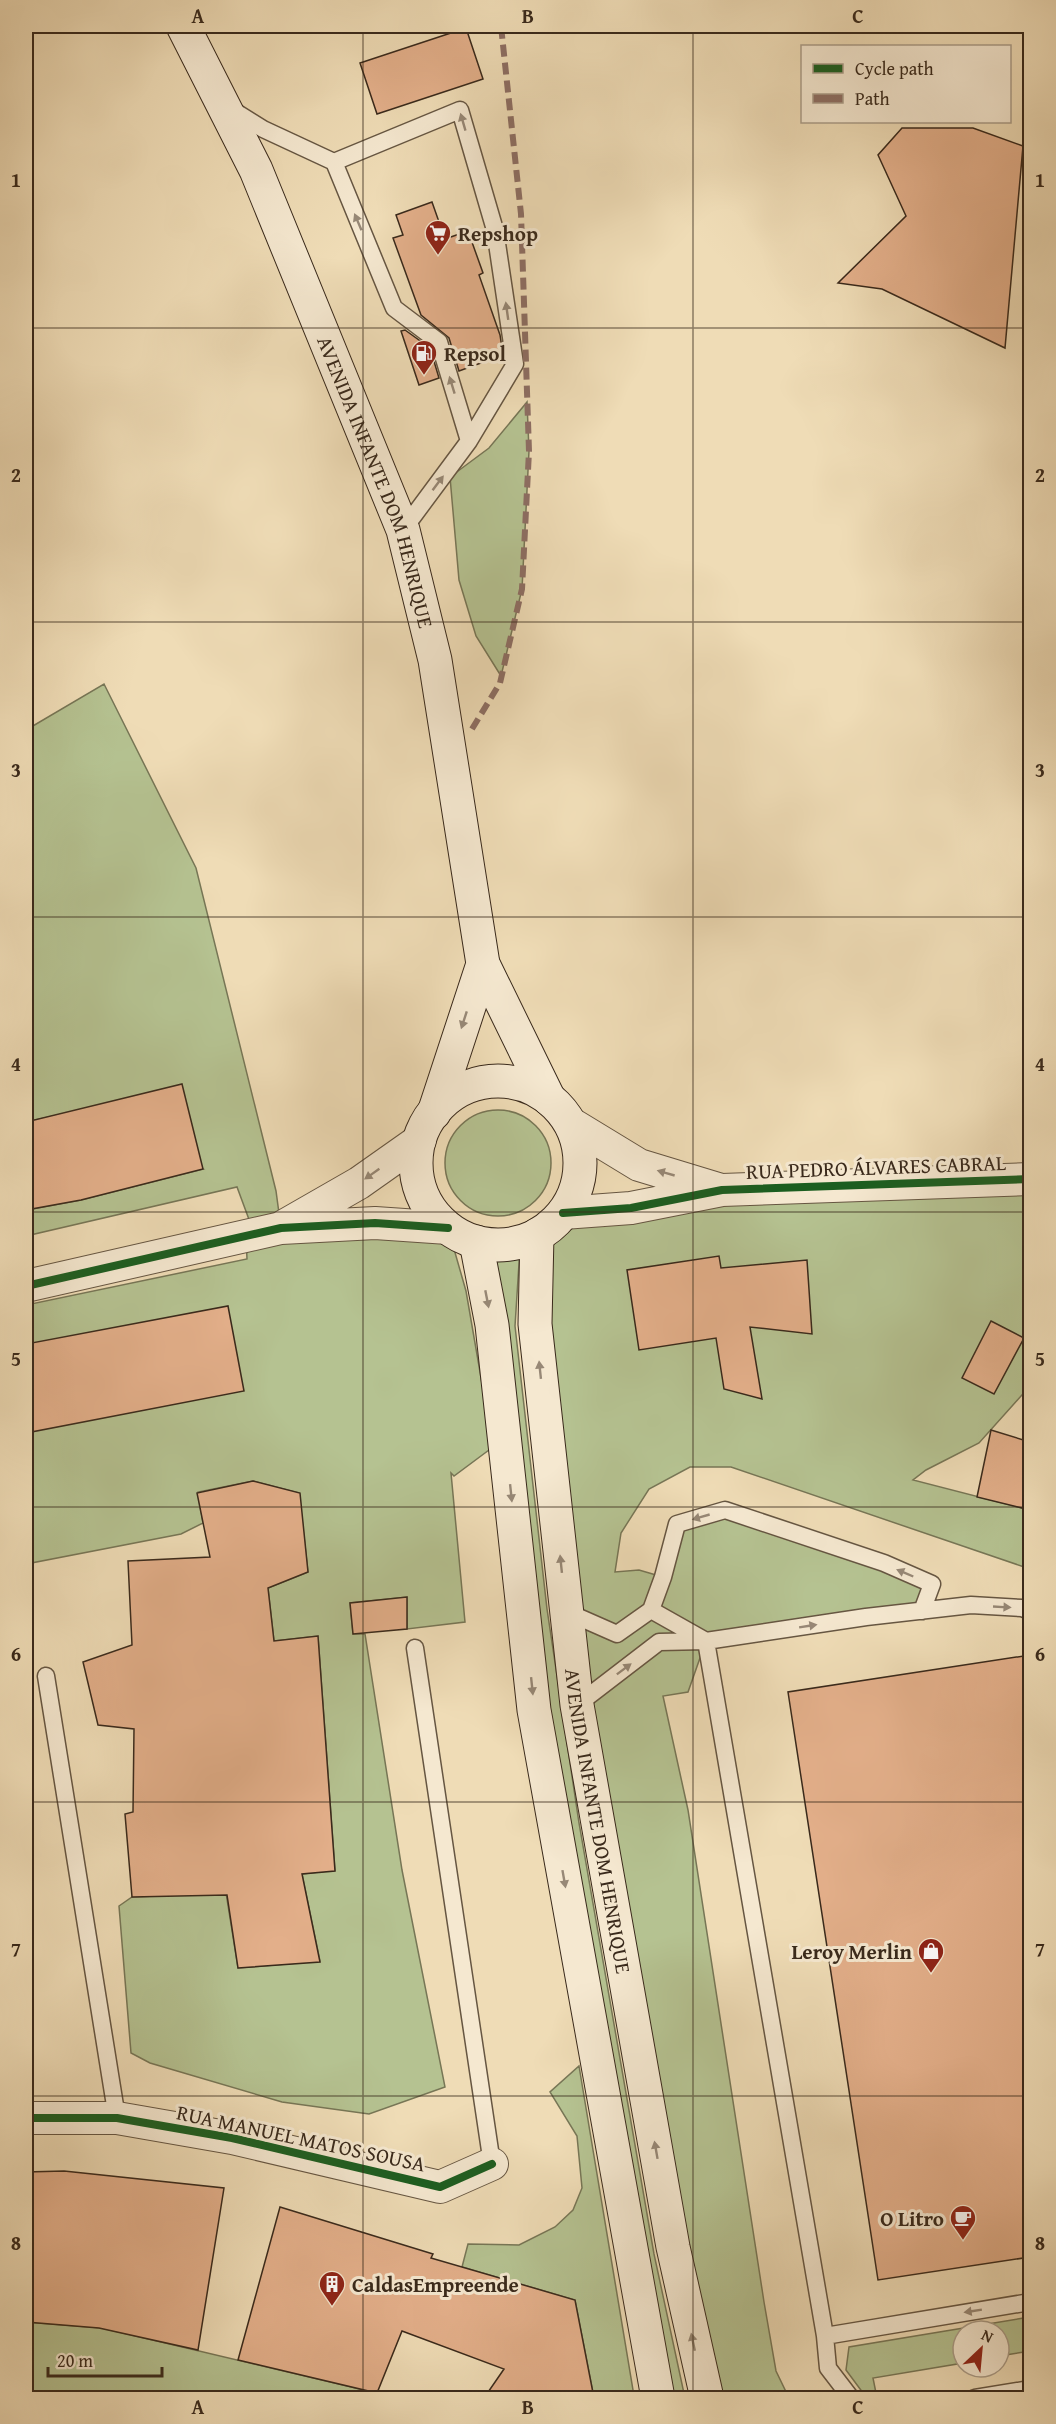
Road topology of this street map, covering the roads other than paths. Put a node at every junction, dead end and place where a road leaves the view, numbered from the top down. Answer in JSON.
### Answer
{"nodes":[{"id":1,"x":183,"y":26,"type":"edge"},
{"id":2,"x":222,"y":104,"type":"junction"},
{"id":3,"x":334,"y":162,"type":"junction"},
{"id":4,"x":469,"y":441,"type":"junction"},
{"id":5,"x":403,"y":530,"type":"junction"},
{"id":6,"x":483,"y":964,"type":"junction"},
{"id":7,"x":549,"y":1099,"type":"junction"},
{"id":8,"x":570,"y":1123,"type":"junction"},
{"id":9,"x":427,"y":1126,"type":"junction"},
{"id":10,"x":1030,"y":1179,"type":"edge"},
{"id":11,"x":722,"y":1190,"type":"junction"},
{"id":12,"x":563,"y":1213,"type":"junction"},
{"id":13,"x":281,"y":1228,"type":"junction"},
{"id":14,"x":462,"y":1235,"type":"junction"},
{"id":15,"x":537,"y":1235,"type":"junction"},
{"id":16,"x":26,"y":1286,"type":"edge"},
{"id":17,"x":651,"y":1610,"type":"junction"},
{"id":18,"x":922,"y":1611,"type":"junction"},
{"id":19,"x":1030,"y":1611,"type":"edge"},
{"id":20,"x":567,"y":1612,"type":"junction"},
{"id":21,"x":706,"y":1641,"type":"junction"},
{"id":22,"x":415,"y":1648,"type":"dead end"},
{"id":23,"x":46,"y":1676,"type":"dead end"},
{"id":24,"x":577,"y":1705,"type":"junction"},
{"id":25,"x":26,"y":2118,"type":"edge"},
{"id":26,"x":117,"y":2118,"type":"junction"},
{"id":27,"x":492,"y":2164,"type":"joint"},
{"id":28,"x":1030,"y":2302,"type":"edge"},
{"id":29,"x":825,"y":2336,"type":"junction"},
{"id":30,"x":1030,"y":2390,"type":"edge"},
{"id":31,"x":657,"y":2398,"type":"edge"},
{"id":32,"x":706,"y":2398,"type":"edge"},
{"id":33,"x":851,"y":2398,"type":"edge"},
{"id":34,"x":975,"y":2398,"type":"edge"}],
"edges":[{"from":1,"to":2,"type":"main road","name":"AVENIDA INFANTE DOM HENRIQUE"},
{"from":2,"to":3,"type":"lane"},
{"from":2,"to":5,"type":"main road","name":"AVENIDA INFANTE DOM HENRIQUE"},
{"from":4,"to":3,"type":"lane","one_way":true},
{"from":4,"to":3,"type":"lane","one_way":true},
{"from":5,"to":4,"type":"lane","one_way":true},
{"from":5,"to":6,"type":"main road","name":"AVENIDA INFANTE DOM HENRIQUE"},
{"from":6,"to":7,"type":"main road","name":"AVENIDA INFANTE DOM HENRIQUE"},
{"from":6,"to":9,"type":"main road","name":"AVENIDA INFANTE DOM HENRIQUE","one_way":true},
{"from":7,"to":8,"type":"main road"},
{"from":7,"to":9,"type":"main road"},
{"from":11,"to":8,"type":"street","one_way":true},
{"from":8,"to":12,"type":"main road"},
{"from":9,"to":13,"type":"street","one_way":true},
{"from":9,"to":14,"type":"main road"},
{"from":10,"to":11,"type":"street","name":"RUA PEDRO ÁLVARES CABRAL"},
{"from":11,"to":12,"type":"street"},
{"from":12,"to":15,"type":"main road"},
{"from":13,"to":14,"type":"street"},
{"from":13,"to":16,"type":"street"},
{"from":14,"to":15,"type":"main road"},
{"from":14,"to":31,"type":"main road","name":"AVENIDA INFANTE DOM HENRIQUE","one_way":true},
{"from":20,"to":15,"type":"main road","name":"AVENIDA INFANTE DOM HENRIQUE","one_way":true},
{"from":18,"to":17,"type":"lane","one_way":true},
{"from":17,"to":20,"type":"lane"},
{"from":17,"to":21,"type":"lane"},
{"from":18,"to":19,"type":"lane","one_way":true},
{"from":21,"to":18,"type":"lane","one_way":true},
{"from":20,"to":24,"type":"main road","name":"AVENIDA INFANTE DOM HENRIQUE"},
{"from":24,"to":21,"type":"lane","one_way":true},
{"from":21,"to":29,"type":"lane"},
{"from":22,"to":27,"type":"lane"},
{"from":23,"to":26,"type":"lane"},
{"from":32,"to":24,"type":"main road","name":"AVENIDA INFANTE DOM HENRIQUE","one_way":true},
{"from":25,"to":26,"type":"street","name":"RUA MANUEL MATOS SOUSA"},
{"from":26,"to":27,"type":"street","name":"RUA MANUEL MATOS SOUSA"},
{"from":28,"to":29,"type":"lane","one_way":true},
{"from":29,"to":33,"type":"lane"},
{"from":30,"to":34,"type":"lane"}]}
